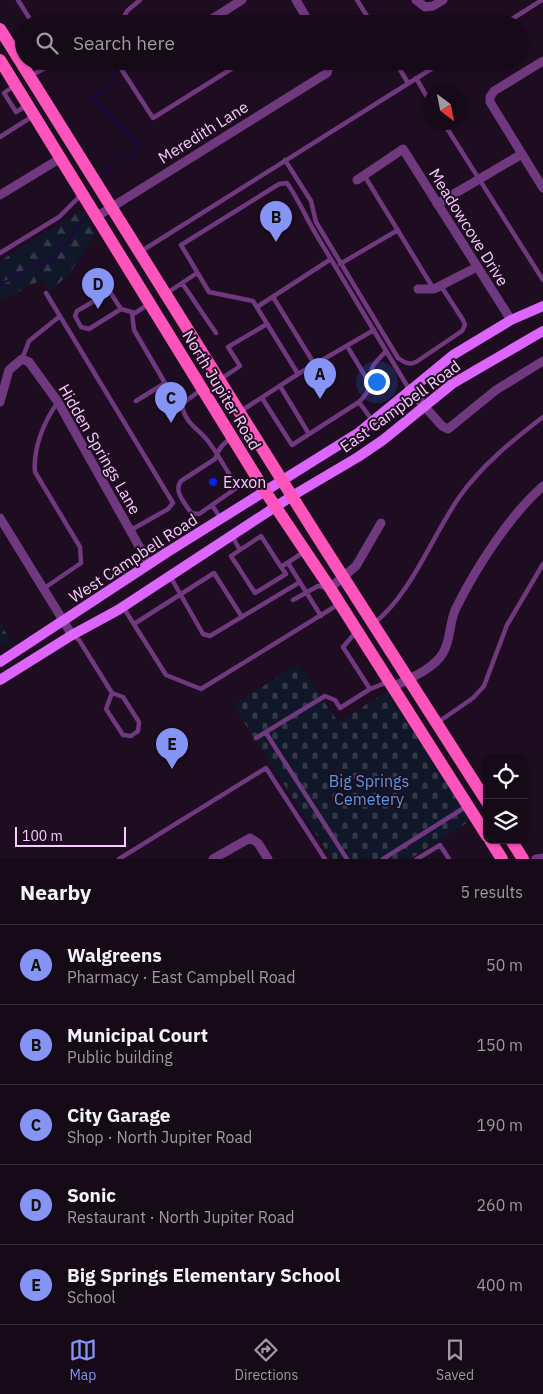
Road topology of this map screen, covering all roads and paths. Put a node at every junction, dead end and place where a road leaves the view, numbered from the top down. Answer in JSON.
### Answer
{"nodes":[{"id":1,"x":18,"y":0,"type":"edge"},
{"id":2,"x":140,"y":0,"type":"edge"},
{"id":3,"x":242,"y":0,"type":"edge"},
{"id":4,"x":296,"y":0,"type":"edge"},
{"id":5,"x":357,"y":0,"type":"edge"},
{"id":6,"x":416,"y":0,"type":"edge"},
{"id":7,"x":444,"y":0,"type":"edge"},
{"id":8,"x":542,"y":0,"type":"edge"},
{"id":9,"x":27,"y":15,"type":"edge"},
{"id":10,"x":125,"y":15,"type":"edge"},
{"id":11,"x":218,"y":15,"type":"edge"},
{"id":12,"x":303,"y":15,"type":"edge"},
{"id":13,"x":366,"y":15,"type":"edge"},
{"id":14,"x":518,"y":15,"type":"edge"},
{"id":15,"x":0,"y":29,"type":"edge"},
{"id":16,"x":15,"y":52,"type":"edge"},
{"id":17,"x":0,"y":60,"type":"edge"},
{"id":18,"x":543,"y":61,"type":"edge"},
{"id":19,"x":26,"y":70,"type":"edge"},
{"id":20,"x":41,"y":70,"type":"edge"},
{"id":21,"x":122,"y":70,"type":"edge"},
{"id":22,"x":230,"y":70,"type":"edge"},
{"id":23,"x":328,"y":70,"type":"edge"},
{"id":24,"x":400,"y":70,"type":"edge"},
{"id":25,"x":429,"y":70,"type":"edge"},
{"id":26,"x":30,"y":76,"type":"junction"},
{"id":27,"x":416,"y":78,"type":"junction"},
{"id":28,"x":408,"y":83,"type":"junction"},
{"id":29,"x":16,"y":86,"type":"junction"},
{"id":30,"x":423,"y":90,"type":"edge"},
{"id":31,"x":31,"y":110,"type":"junction"},
{"id":32,"x":448,"y":130,"type":"edge"},
{"id":33,"x":0,"y":137,"type":"edge"},
{"id":34,"x":522,"y":154,"type":"junction"},
{"id":35,"x":61,"y":158,"type":"junction"},
{"id":36,"x":285,"y":160,"type":"junction"},
{"id":37,"x":360,"y":178,"type":"joint"},
{"id":38,"x":479,"y":180,"type":"junction"},
{"id":39,"x":543,"y":188,"type":"edge"},
{"id":40,"x":82,"y":194,"type":"junction"},
{"id":41,"x":0,"y":195,"type":"edge"},
{"id":42,"x":437,"y":204,"type":"junction"},
{"id":43,"x":111,"y":207,"type":"junction"},
{"id":44,"x":96,"y":217,"type":"junction"},
{"id":45,"x":398,"y":230,"type":"junction"},
{"id":46,"x":140,"y":252,"type":"junction"},
{"id":47,"x":0,"y":253,"type":"edge"},
{"id":48,"x":331,"y":259,"type":"junction"},
{"id":49,"x":340,"y":264,"type":"junction"},
{"id":50,"x":477,"y":267,"type":"junction"},
{"id":51,"x":197,"y":273,"type":"junction"},
{"id":52,"x":543,"y":280,"type":"edge"},
{"id":53,"x":182,"y":283,"type":"junction"},
{"id":54,"x":437,"y":288,"type":"junction"},
{"id":55,"x":418,"y":289,"type":"dead end"},
{"id":56,"x":46,"y":293,"type":"dead end"},
{"id":57,"x":166,"y":294,"type":"junction"},
{"id":58,"x":273,"y":297,"type":"junction"},
{"id":59,"x":150,"y":303,"type":"junction"},
{"id":60,"x":543,"y":306,"type":"edge"},
{"id":61,"x":257,"y":307,"type":"junction"},
{"id":62,"x":121,"y":309,"type":"junction"},
{"id":63,"x":132,"y":313,"type":"junction"},
{"id":64,"x":60,"y":316,"type":"junction"},
{"id":65,"x":511,"y":320,"type":"junction"},
{"id":66,"x":267,"y":324,"type":"junction"},
{"id":67,"x":374,"y":330,"type":"junction"},
{"id":68,"x":543,"y":331,"type":"edge"},
{"id":69,"x":216,"y":333,"type":"dead end"},
{"id":70,"x":347,"y":346,"type":"junction"},
{"id":71,"x":386,"y":351,"type":"junction"},
{"id":72,"x":20,"y":360,"type":"junction"},
{"id":73,"x":543,"y":361,"type":"edge"},
{"id":74,"x":315,"y":364,"type":"junction"},
{"id":75,"x":298,"y":374,"type":"junction"},
{"id":76,"x":219,"y":380,"type":"junction"},
{"id":77,"x":371,"y":385,"type":"junction"},
{"id":78,"x":280,"y":386,"type":"junction"},
{"id":79,"x":203,"y":389,"type":"junction"},
{"id":80,"x":409,"y":389,"type":"junction"},
{"id":81,"x":262,"y":398,"type":"junction"},
{"id":82,"x":0,"y":402,"type":"edge"},
{"id":83,"x":58,"y":402,"type":"junction"},
{"id":84,"x":136,"y":402,"type":"dead end"},
{"id":85,"x":359,"y":402,"type":"junction"},
{"id":86,"x":423,"y":407,"type":"junction"},
{"id":87,"x":240,"y":412,"type":"junction"},
{"id":88,"x":543,"y":417,"type":"edge"},
{"id":89,"x":372,"y":420,"type":"junction"},
{"id":90,"x":309,"y":434,"type":"junction"},
{"id":91,"x":232,"y":438,"type":"junction"},
{"id":92,"x":216,"y":453,"type":"junction"},
{"id":93,"x":282,"y":480,"type":"junction"},
{"id":94,"x":543,"y":486,"type":"edge"},
{"id":95,"x":265,"y":491,"type":"junction"},
{"id":96,"x":292,"y":496,"type":"junction"},
{"id":97,"x":212,"y":505,"type":"junction"},
{"id":98,"x":276,"y":507,"type":"junction"},
{"id":99,"x":0,"y":518,"type":"edge"},
{"id":100,"x":221,"y":519,"type":"junction"},
{"id":101,"x":381,"y":524,"type":"dead end"},
{"id":102,"x":129,"y":531,"type":"junction"},
{"id":103,"x":232,"y":535,"type":"junction"},
{"id":104,"x":240,"y":550,"type":"junction"},
{"id":105,"x":306,"y":551,"type":"junction"},
{"id":106,"x":288,"y":563,"type":"junction"},
{"id":107,"x":149,"y":564,"type":"junction"},
{"id":108,"x":543,"y":564,"type":"edge"},
{"id":109,"x":281,"y":567,"type":"junction"},
{"id":110,"x":170,"y":576,"type":"junction"},
{"id":111,"x":345,"y":577,"type":"junction"},
{"id":112,"x":300,"y":582,"type":"junction"},
{"id":113,"x":330,"y":588,"type":"junction"},
{"id":114,"x":42,"y":589,"type":"junction"},
{"id":115,"x":306,"y":593,"type":"junction"},
{"id":116,"x":180,"y":594,"type":"junction"},
{"id":117,"x":293,"y":600,"type":"dead end"},
{"id":118,"x":340,"y":603,"type":"junction"},
{"id":119,"x":123,"y":607,"type":"junction"},
{"id":120,"x":322,"y":616,"type":"junction"},
{"id":121,"x":242,"y":617,"type":"junction"},
{"id":122,"x":62,"y":622,"type":"junction"},
{"id":123,"x":374,"y":623,"type":"junction"},
{"id":124,"x":134,"y":624,"type":"junction"},
{"id":125,"x":358,"y":631,"type":"junction"},
{"id":126,"x":72,"y":635,"type":"junction"},
{"id":127,"x":0,"y":662,"type":"edge"},
{"id":128,"x":408,"y":678,"type":"junction"},
{"id":129,"x":0,"y":680,"type":"edge"},
{"id":130,"x":391,"y":684,"type":"junction"},
{"id":131,"x":370,"y":689,"type":"junction"},
{"id":132,"x":112,"y":693,"type":"junction"},
{"id":133,"x":437,"y":724,"type":"junction"},
{"id":134,"x":266,"y":733,"type":"junction"},
{"id":135,"x":256,"y":738,"type":"dead end"},
{"id":136,"x":485,"y":799,"type":"edge"},
{"id":137,"x":468,"y":806,"type":"junction"},
{"id":138,"x":483,"y":830,"type":"edge"},
{"id":139,"x":493,"y":844,"type":"edge"},
{"id":140,"x":514,"y":844,"type":"edge"},
{"id":141,"x":543,"y":858,"type":"edge"},
{"id":142,"x":119,"y":859,"type":"edge"},
{"id":143,"x":213,"y":859,"type":"edge"},
{"id":144,"x":268,"y":859,"type":"edge"},
{"id":145,"x":325,"y":859,"type":"edge"},
{"id":146,"x":347,"y":859,"type":"edge"},
{"id":147,"x":384,"y":859,"type":"edge"},
{"id":148,"x":417,"y":859,"type":"edge"},
{"id":149,"x":449,"y":859,"type":"edge"},
{"id":150,"x":502,"y":859,"type":"edge"},
{"id":151,"x":523,"y":859,"type":"edge"},
{"id":152,"x":536,"y":859,"type":"edge"}],
"edges":[{"from":1,"to":9,"type":"lane"},
{"from":2,"to":10,"type":"lane"},
{"from":3,"to":11,"type":"street"},
{"from":4,"to":12,"type":"street"},
{"from":5,"to":13,"type":"lane"},
{"from":6,"to":7,"type":"street"},
{"from":8,"to":14,"type":"lane"},
{"from":15,"to":16,"type":"main road","name":"North Jupiter Road"},
{"from":17,"to":29,"type":"main road","name":"North Jupiter Road"},
{"from":18,"to":34,"type":"street"},
{"from":19,"to":26,"type":"main road","name":"North Jupiter Road"},
{"from":20,"to":26,"type":"lane"},
{"from":21,"to":22,"type":"lane"},
{"from":23,"to":43,"type":"street","name":"Meredith Lane"},
{"from":24,"to":28,"type":"lane"},
{"from":25,"to":27,"type":"lane"},
{"from":26,"to":29,"type":"main road"},
{"from":26,"to":43,"type":"main road","name":"North Jupiter Road"},
{"from":27,"to":28,"type":"lane"},
{"from":27,"to":30,"type":"lane"},
{"from":28,"to":36,"type":"lane"},
{"from":29,"to":31,"type":"main road","name":"North Jupiter Road"},
{"from":31,"to":33,"type":"lane"},
{"from":31,"to":35,"type":"main road","name":"North Jupiter Road"},
{"from":32,"to":38,"type":"lane"},
{"from":34,"to":38,"type":"street"},
{"from":34,"to":39,"type":"street"},
{"from":35,"to":40,"type":"main road","name":"North Jupiter Road"},
{"from":35,"to":41,"type":"street"},
{"from":36,"to":46,"type":"lane"},
{"from":36,"to":49,"type":"lane"},
{"from":37,"to":42,"type":"street","name":"Meadowcove Drive"},
{"from":37,"to":45,"type":"lane"},
{"from":38,"to":42,"type":"street"},
{"from":38,"to":52,"type":"lane"},
{"from":40,"to":44,"type":"main road","name":"North Jupiter Road"},
{"from":40,"to":47,"type":"lane"},
{"from":42,"to":50,"type":"street","name":"Meadowcove Drive"},
{"from":43,"to":44,"type":"street","name":"Meredith Lane"},
{"from":43,"to":46,"type":"main road","name":"North Jupiter Road"},
{"from":44,"to":59,"type":"main road","name":"North Jupiter Road"},
{"from":45,"to":49,"type":"lane"},
{"from":45,"to":54,"type":"lane"},
{"from":46,"to":57,"type":"main road","name":"North Jupiter Road"},
{"from":48,"to":51,"type":"lane"},
{"from":48,"to":58,"type":"lane"},
{"from":48,"to":67,"type":"lane"},
{"from":49,"to":54,"type":"lane"},
{"from":50,"to":54,"type":"street"},
{"from":50,"to":65,"type":"street","name":"Meadowcove Drive"},
{"from":51,"to":53,"type":"lane"},
{"from":51,"to":61,"type":"lane"},
{"from":53,"to":57,"type":"lane"},
{"from":53,"to":69,"type":"lane"},
{"from":54,"to":55,"type":"street"},
{"from":56,"to":64,"type":"lane"},
{"from":57,"to":59,"type":"main road"},
{"from":57,"to":76,"type":"main road","name":"North Jupiter Road"},
{"from":58,"to":61,"type":"lane"},
{"from":58,"to":74,"type":"lane"},
{"from":59,"to":63,"type":"lane"},
{"from":59,"to":79,"type":"main road","name":"North Jupiter Road"},
{"from":60,"to":65,"type":"main road","name":"East Campbell Road"},
{"from":61,"to":66,"type":"lane"},
{"from":62,"to":62,"type":"lane"},
{"from":62,"to":63,"type":"lane"},
{"from":63,"to":84,"type":"lane"},
{"from":64,"to":72,"type":"lane"},
{"from":64,"to":102,"type":"lane"},
{"from":65,"to":80,"type":"main road","name":"East Campbell Road"},
{"from":66,"to":75,"type":"lane"},
{"from":66,"to":76,"type":"lane"},
{"from":67,"to":70,"type":"lane"},
{"from":67,"to":71,"type":"lane"},
{"from":68,"to":86,"type":"main road","name":"East Campbell Road"},
{"from":70,"to":74,"type":"lane"},
{"from":70,"to":77,"type":"lane"},
{"from":71,"to":77,"type":"lane"},
{"from":71,"to":80,"type":"lane"},
{"from":72,"to":82,"type":"street"},
{"from":72,"to":83,"type":"street","name":"Hidden Springs Lane"},
{"from":73,"to":86,"type":"street"},
{"from":74,"to":75,"type":"lane"},
{"from":75,"to":78,"type":"lane"},
{"from":76,"to":87,"type":"main road","name":"North Jupiter Road"},
{"from":77,"to":85,"type":"lane"},
{"from":78,"to":81,"type":"lane"},
{"from":78,"to":90,"type":"lane"},
{"from":79,"to":91,"type":"main road","name":"North Jupiter Road"},
{"from":79,"to":92,"type":"lane"},
{"from":80,"to":86,"type":"street"},
{"from":80,"to":89,"type":"main road","name":"East Campbell Road"},
{"from":81,"to":87,"type":"lane"},
{"from":81,"to":90,"type":"lane"},
{"from":83,"to":102,"type":"street","name":"Hidden Springs Lane"},
{"from":83,"to":114,"type":"lane"},
{"from":85,"to":89,"type":"lane"},
{"from":85,"to":90,"type":"lane"},
{"from":86,"to":96,"type":"main road","name":"East Campbell Road"},
{"from":87,"to":93,"type":"main road","name":"North Jupiter Road"},
{"from":88,"to":123,"type":"lane"},
{"from":89,"to":93,"type":"main road","name":"East Campbell Road"},
{"from":91,"to":92,"type":"lane"},
{"from":91,"to":95,"type":"main road","name":"North Jupiter Road"},
{"from":92,"to":97,"type":"lane"},
{"from":92,"to":97,"type":"lane"},
{"from":93,"to":95,"type":"main road","name":"West Campbell Road"},
{"from":93,"to":96,"type":"main road","name":"North Jupiter Road"},
{"from":94,"to":128,"type":"street"},
{"from":95,"to":98,"type":"main road","name":"North Jupiter Road"},
{"from":95,"to":100,"type":"main road","name":"West Campbell Road"},
{"from":96,"to":98,"type":"main road","name":"East Campbell Road"},
{"from":96,"to":111,"type":"main road","name":"North Jupiter Road"},
{"from":97,"to":100,"type":"lane"},
{"from":98,"to":103,"type":"main road","name":"West Campbell Road"},
{"from":98,"to":105,"type":"main road","name":"North Jupiter Road"},
{"from":99,"to":114,"type":"street"},
{"from":100,"to":107,"type":"main road","name":"West Campbell Road"},
{"from":101,"to":111,"type":"street"},
{"from":102,"to":107,"type":"street","name":"Hidden Springs Lane"},
{"from":103,"to":104,"type":"lane"},
{"from":103,"to":110,"type":"main road","name":"West Campbell Road"},
{"from":104,"to":109,"type":"lane"},
{"from":104,"to":109,"type":"lane"},
{"from":105,"to":106,"type":"lane"},
{"from":105,"to":113,"type":"main road","name":"North Jupiter Road"},
{"from":106,"to":109,"type":"lane"},
{"from":106,"to":112,"type":"lane"},
{"from":107,"to":122,"type":"main road","name":"West Campbell Road"},
{"from":108,"to":133,"type":"lane"},
{"from":110,"to":116,"type":"lane"},
{"from":110,"to":119,"type":"main road","name":"West Campbell Road"},
{"from":111,"to":113,"type":"street"},
{"from":111,"to":123,"type":"main road","name":"North Jupiter Road"},
{"from":112,"to":115,"type":"lane"},
{"from":112,"to":121,"type":"lane"},
{"from":113,"to":115,"type":"lane"},
{"from":113,"to":118,"type":"main road","name":"North Jupiter Road"},
{"from":114,"to":122,"type":"street"},
{"from":115,"to":117,"type":"lane"},
{"from":115,"to":120,"type":"lane"},
{"from":116,"to":121,"type":"lane"},
{"from":116,"to":121,"type":"lane"},
{"from":116,"to":124,"type":"lane"},
{"from":118,"to":120,"type":"lane"},
{"from":118,"to":125,"type":"main road","name":"North Jupiter Road"},
{"from":119,"to":124,"type":"lane"},
{"from":119,"to":126,"type":"main road","name":"West Campbell Road"},
{"from":120,"to":124,"type":"lane"},
{"from":122,"to":126,"type":"street"},
{"from":122,"to":127,"type":"main road","name":"West Campbell Road"},
{"from":123,"to":128,"type":"main road","name":"North Jupiter Road"},
{"from":125,"to":130,"type":"main road","name":"North Jupiter Road"},
{"from":125,"to":131,"type":"lane"},
{"from":126,"to":129,"type":"main road","name":"West Campbell Road"},
{"from":126,"to":132,"type":"lane"},
{"from":128,"to":130,"type":"street"},
{"from":128,"to":133,"type":"main road","name":"North Jupiter Road"},
{"from":130,"to":131,"type":"lane"},
{"from":130,"to":137,"type":"main road","name":"North Jupiter Road"},
{"from":131,"to":134,"type":"lane"},
{"from":132,"to":132,"type":"lane"},
{"from":133,"to":136,"type":"main road","name":"North Jupiter Road"},
{"from":134,"to":135,"type":"lane"},
{"from":134,"to":146,"type":"lane"},
{"from":137,"to":138,"type":"main road","name":"North Jupiter Road"},
{"from":137,"to":147,"type":"lane"},
{"from":139,"to":150,"type":"main road"},
{"from":140,"to":151,"type":"main road"},
{"from":141,"to":152,"type":"street"},
{"from":142,"to":145,"type":"lane"},
{"from":143,"to":144,"type":"street"},
{"from":148,"to":149,"type":"lane"}]}
